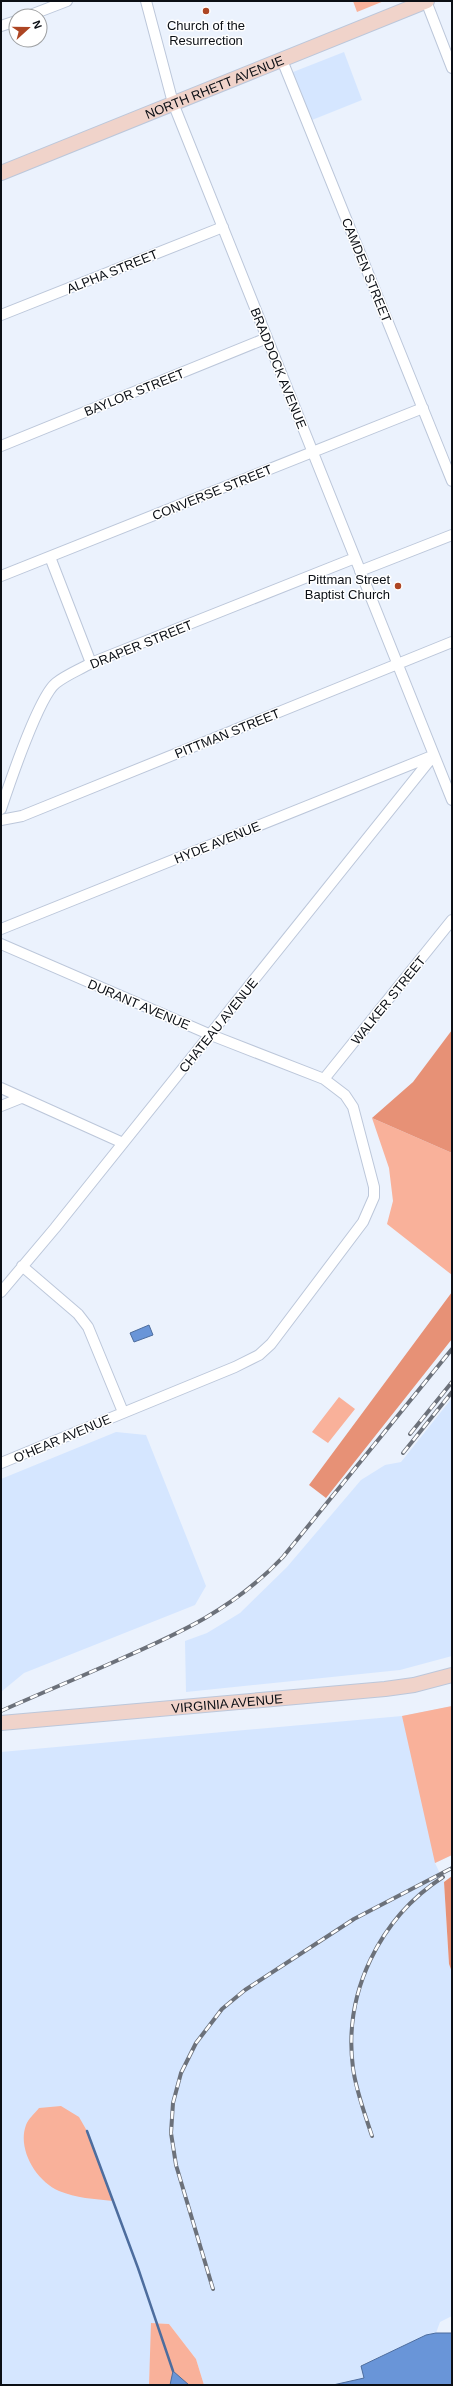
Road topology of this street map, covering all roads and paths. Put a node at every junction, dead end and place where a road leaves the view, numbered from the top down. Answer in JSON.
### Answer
{"nodes":[{"id":1,"x":67,"y":1,"type":"edge"},
{"id":2,"x":146,"y":1,"type":"edge"},
{"id":3,"x":426,"y":1,"type":"edge"},
{"id":4,"x":48,"y":8,"type":"edge"},
{"id":5,"x":282,"y":60,"type":"junction"},
{"id":6,"x":452,"y":68,"type":"edge"},
{"id":7,"x":173,"y":102,"type":"junction"},
{"id":8,"x":1,"y":173,"type":"edge"},
{"id":9,"x":223,"y":227,"type":"junction"},
{"id":10,"x":1,"y":316,"type":"edge"},
{"id":11,"x":267,"y":338,"type":"junction"},
{"id":12,"x":423,"y":408,"type":"junction"},
{"id":13,"x":1,"y":446,"type":"edge"},
{"id":14,"x":312,"y":451,"type":"junction"},
{"id":15,"x":452,"y":480,"type":"edge"},
{"id":16,"x":452,"y":535,"type":"edge"},
{"id":17,"x":50,"y":557,"type":"junction"},
{"id":18,"x":355,"y":558,"type":"junction"},
{"id":19,"x":360,"y":571,"type":"junction"},
{"id":20,"x":1,"y":576,"type":"edge"},
{"id":21,"x":452,"y":642,"type":"edge"},
{"id":22,"x":91,"y":664,"type":"junction"},
{"id":23,"x":398,"y":664,"type":"junction"},
{"id":24,"x":434,"y":755,"type":"junction"},
{"id":25,"x":449,"y":786,"type":"edge"},
{"id":26,"x":452,"y":800,"type":"edge"},
{"id":27,"x":1,"y":809,"type":"edge"},
{"id":28,"x":1,"y":820,"type":"edge"},
{"id":29,"x":452,"y":920,"type":"edge"},
{"id":30,"x":1,"y":930,"type":"edge"},
{"id":31,"x":1,"y":944,"type":"edge"},
{"id":32,"x":210,"y":1035,"type":"junction"},
{"id":33,"x":324,"y":1079,"type":"junction"},
{"id":34,"x":1,"y":1088,"type":"edge"},
{"id":35,"x":21,"y":1098,"type":"junction"},
{"id":36,"x":1,"y":1106,"type":"edge"},
{"id":37,"x":123,"y":1143,"type":"junction"},
{"id":38,"x":22,"y":1266,"type":"junction"},
{"id":39,"x":1,"y":1292,"type":"edge"},
{"id":40,"x":123,"y":1412,"type":"junction"},
{"id":41,"x":1,"y":1463,"type":"edge"},
{"id":42,"x":452,"y":1675,"type":"edge"},
{"id":43,"x":1,"y":1723,"type":"edge"}],
"edges":[{"from":1,"to":4,"type":"street"},
{"from":2,"to":7,"type":"street","name":"BRADDOCK AVENUE"},
{"from":3,"to":5,"type":"main road","name":"NORTH RHETT AVENUE"},
{"from":3,"to":6,"type":"street"},
{"from":5,"to":7,"type":"main road","name":"NORTH RHETT AVENUE"},
{"from":5,"to":12,"type":"street","name":"CAMDEN STREET"},
{"from":7,"to":8,"type":"main road","name":"NORTH RHETT AVENUE"},
{"from":7,"to":9,"type":"street","name":"BRADDOCK AVENUE"},
{"from":9,"to":10,"type":"street","name":"ALPHA STREET"},
{"from":9,"to":11,"type":"street","name":"BRADDOCK AVENUE"},
{"from":11,"to":13,"type":"street","name":"BAYLOR STREET"},
{"from":11,"to":14,"type":"street","name":"BRADDOCK AVENUE"},
{"from":12,"to":14,"type":"street","name":"CONVERSE STREET"},
{"from":12,"to":15,"type":"street","name":"CAMDEN STREET"},
{"from":14,"to":17,"type":"street","name":"CONVERSE STREET"},
{"from":14,"to":18,"type":"street","name":"BRADDOCK AVENUE"},
{"from":16,"to":19,"type":"street"},
{"from":17,"to":20,"type":"street","name":"CONVERSE STREET"},
{"from":17,"to":22,"type":"street"},
{"from":18,"to":19,"type":"street","name":"BRADDOCK AVENUE"},
{"from":18,"to":22,"type":"street","name":"DRAPER STREET"},
{"from":19,"to":23,"type":"street","name":"BRADDOCK AVENUE"},
{"from":21,"to":23,"type":"street","name":"PITTMAN STREET"},
{"from":22,"to":27,"type":"street","name":"DRAPER STREET"},
{"from":23,"to":24,"type":"street","name":"BRADDOCK AVENUE"},
{"from":23,"to":28,"type":"street","name":"PITTMAN STREET"},
{"from":24,"to":25,"type":"street"},
{"from":24,"to":30,"type":"street","name":"HYDE AVENUE"},
{"from":24,"to":32,"type":"street","name":"CHATEAU AVENUE"},
{"from":25,"to":26,"type":"street"},
{"from":29,"to":33,"type":"street","name":"WALKER STREET"},
{"from":31,"to":32,"type":"street","name":"DURANT AVENUE"},
{"from":32,"to":33,"type":"street","name":"DURANT AVENUE"},
{"from":32,"to":37,"type":"street","name":"CHATEAU AVENUE"},
{"from":33,"to":40,"type":"street","name":"O'HEAR AVENUE"},
{"from":34,"to":35,"type":"street"},
{"from":35,"to":36,"type":"street"},
{"from":35,"to":37,"type":"street"},
{"from":37,"to":38,"type":"street","name":"CHATEAU AVENUE"},
{"from":38,"to":39,"type":"street","name":"CHATEAU AVENUE"},
{"from":38,"to":40,"type":"street"},
{"from":40,"to":41,"type":"street","name":"O'HEAR AVENUE"},
{"from":42,"to":43,"type":"main road","name":"VIRGINIA AVENUE"}]}
